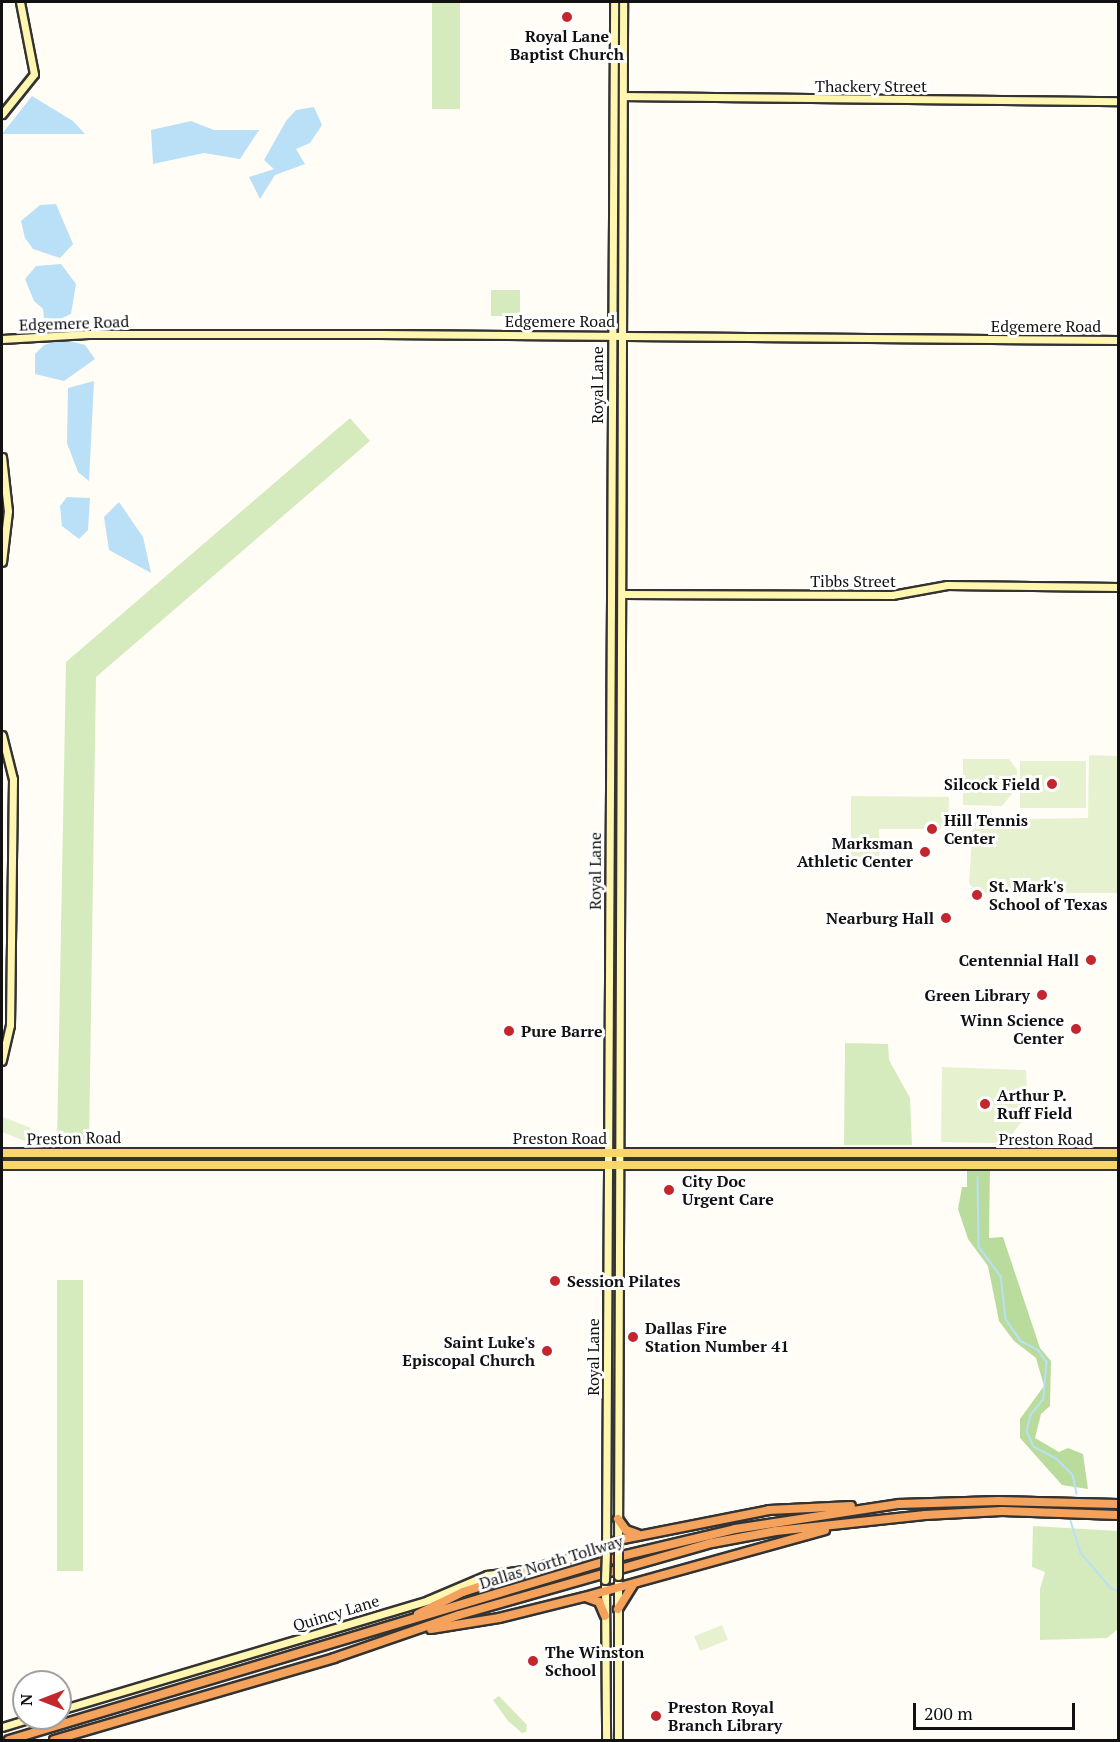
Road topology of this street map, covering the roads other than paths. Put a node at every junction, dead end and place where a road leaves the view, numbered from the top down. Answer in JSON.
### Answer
{"nodes":[{"id":1,"x":20,"y":2,"type":"edge"},
{"id":2,"x":614,"y":2,"type":"edge"},
{"id":3,"x":623,"y":2,"type":"edge"},
{"id":4,"x":623,"y":96,"type":"junction"},
{"id":5,"x":1119,"y":101,"type":"edge"},
{"id":6,"x":2,"y":114,"type":"edge"},
{"id":7,"x":612,"y":210,"type":"junction"},
{"id":8,"x":622,"y":210,"type":"junction"},
{"id":9,"x":611,"y":335,"type":"junction"},
{"id":10,"x":621,"y":335,"type":"junction"},
{"id":11,"x":2,"y":339,"type":"edge"},
{"id":12,"x":1119,"y":340,"type":"edge"},
{"id":13,"x":2,"y":457,"type":"edge"},
{"id":14,"x":622,"y":464,"type":"junction"},
{"id":15,"x":610,"y":465,"type":"junction"},
{"id":16,"x":2,"y":562,"type":"edge"},
{"id":17,"x":1119,"y":587,"type":"edge"},
{"id":18,"x":622,"y":594,"type":"junction"},
{"id":19,"x":2,"y":735,"type":"edge"},
{"id":20,"x":609,"y":776,"type":"junction"},
{"id":21,"x":620,"y":776,"type":"junction"},
{"id":22,"x":2,"y":1061,"type":"edge"},
{"id":23,"x":63,"y":1151,"type":"junction"},
{"id":24,"x":2,"y":1152,"type":"edge"},
{"id":25,"x":454,"y":1152,"type":"junction"},
{"id":26,"x":500,"y":1152,"type":"junction"},
{"id":27,"x":606,"y":1152,"type":"junction"},
{"id":28,"x":618,"y":1152,"type":"junction"},
{"id":29,"x":716,"y":1152,"type":"junction"},
{"id":30,"x":726,"y":1152,"type":"junction"},
{"id":31,"x":1119,"y":1153,"type":"edge"},
{"id":32,"x":606,"y":1162,"type":"junction"},
{"id":33,"x":618,"y":1162,"type":"junction"},
{"id":34,"x":715,"y":1162,"type":"junction"},
{"id":35,"x":62,"y":1163,"type":"junction"},
{"id":36,"x":454,"y":1163,"type":"junction"},
{"id":37,"x":501,"y":1163,"type":"junction"},
{"id":38,"x":725,"y":1163,"type":"junction"},
{"id":39,"x":2,"y":1165,"type":"edge"},
{"id":40,"x":1119,"y":1165,"type":"edge"},
{"id":41,"x":607,"y":1244,"type":"junction"},
{"id":42,"x":619,"y":1244,"type":"junction"},
{"id":43,"x":607,"y":1272,"type":"junction"},
{"id":44,"x":619,"y":1272,"type":"junction"},
{"id":45,"x":618,"y":1346,"type":"junction"},
{"id":46,"x":607,"y":1347,"type":"junction"},
{"id":47,"x":618,"y":1397,"type":"junction"},
{"id":48,"x":607,"y":1402,"type":"junction"},
{"id":49,"x":618,"y":1407,"type":"junction"},
{"id":50,"x":1119,"y":1504,"type":"edge"},
{"id":51,"x":888,"y":1505,"type":"junction"},
{"id":52,"x":1119,"y":1515,"type":"edge"},
{"id":53,"x":618,"y":1519,"type":"junction"},
{"id":54,"x":848,"y":1522,"type":"junction"},
{"id":55,"x":637,"y":1534,"type":"junction"},
{"id":56,"x":618,"y":1540,"type":"junction"},
{"id":57,"x":606,"y":1550,"type":"junction"},
{"id":58,"x":550,"y":1564,"type":"junction"},
{"id":59,"x":635,"y":1583,"type":"junction"},
{"id":60,"x":618,"y":1588,"type":"junction"},
{"id":61,"x":605,"y":1592,"type":"junction"},
{"id":62,"x":584,"y":1597,"type":"junction"},
{"id":63,"x":618,"y":1609,"type":"junction"},
{"id":64,"x":605,"y":1616,"type":"junction"},
{"id":65,"x":404,"y":1622,"type":"junction"},
{"id":66,"x":407,"y":1633,"type":"junction"},
{"id":67,"x":606,"y":1677,"type":"junction"},
{"id":68,"x":619,"y":1678,"type":"junction"},
{"id":69,"x":72,"y":1706,"type":"edge"},
{"id":70,"x":9,"y":1740,"type":"edge"},
{"id":71,"x":54,"y":1740,"type":"edge"},
{"id":72,"x":606,"y":1740,"type":"edge"},
{"id":73,"x":618,"y":1740,"type":"edge"}],
"edges":[{"from":1,"to":6,"type":"main road"},
{"from":2,"to":7,"type":"main road","name":"Royal Lane"},
{"from":3,"to":4,"type":"main road","name":"Royal Lane"},
{"from":4,"to":5,"type":"main road","name":"Thackery Street"},
{"from":4,"to":8,"type":"main road","name":"Royal Lane"},
{"from":7,"to":8,"type":"main road"},
{"from":7,"to":9,"type":"main road","name":"Royal Lane"},
{"from":8,"to":10,"type":"main road","name":"Royal Lane"},
{"from":9,"to":10,"type":"main road","name":"Edgemere Road"},
{"from":9,"to":11,"type":"main road","name":"Edgemere Road"},
{"from":9,"to":15,"type":"main road","name":"Royal Lane"},
{"from":10,"to":12,"type":"main road","name":"Edgemere Road"},
{"from":10,"to":14,"type":"main road","name":"Royal Lane"},
{"from":13,"to":16,"type":"main road"},
{"from":14,"to":15,"type":"main road"},
{"from":14,"to":18,"type":"main road","name":"Royal Lane"},
{"from":15,"to":20,"type":"main road","name":"Royal Lane"},
{"from":17,"to":18,"type":"main road","name":"Tibbs Street"},
{"from":18,"to":21,"type":"main road","name":"Royal Lane"},
{"from":19,"to":22,"type":"main road"},
{"from":20,"to":21,"type":"main road"},
{"from":20,"to":27,"type":"main road","name":"Royal Lane"},
{"from":21,"to":28,"type":"main road","name":"Royal Lane"},
{"from":23,"to":24,"type":"main road","name":"Preston Road"},
{"from":23,"to":25,"type":"main road","name":"Preston Road"},
{"from":23,"to":35,"type":"main road"},
{"from":25,"to":26,"type":"main road","name":"Preston Road"},
{"from":25,"to":36,"type":"main road"},
{"from":26,"to":27,"type":"main road","name":"Preston Road"},
{"from":26,"to":37,"type":"main road"},
{"from":27,"to":28,"type":"main road","name":"Preston Road"},
{"from":27,"to":32,"type":"main road","name":"Royal Lane"},
{"from":28,"to":29,"type":"main road","name":"Preston Road"},
{"from":28,"to":33,"type":"main road","name":"Royal Lane"},
{"from":29,"to":30,"type":"main road","name":"Preston Road"},
{"from":29,"to":34,"type":"main road"},
{"from":30,"to":31,"type":"main road","name":"Preston Road"},
{"from":30,"to":38,"type":"main road"},
{"from":32,"to":33,"type":"main road","name":"Preston Road"},
{"from":32,"to":37,"type":"main road","name":"Preston Road"},
{"from":32,"to":41,"type":"main road","name":"Royal Lane"},
{"from":33,"to":34,"type":"main road","name":"Preston Road"},
{"from":33,"to":42,"type":"main road","name":"Royal Lane"},
{"from":34,"to":38,"type":"main road","name":"Preston Road"},
{"from":35,"to":36,"type":"main road","name":"Preston Road"},
{"from":35,"to":39,"type":"main road","name":"Preston Road"},
{"from":36,"to":37,"type":"main road","name":"Preston Road"},
{"from":38,"to":40,"type":"main road","name":"Preston Road"},
{"from":41,"to":42,"type":"main road"},
{"from":41,"to":43,"type":"main road","name":"Royal Lane"},
{"from":42,"to":44,"type":"main road","name":"Royal Lane"},
{"from":43,"to":44,"type":"main road"},
{"from":43,"to":46,"type":"main road","name":"Royal Lane"},
{"from":44,"to":45,"type":"main road","name":"Royal Lane"},
{"from":45,"to":46,"type":"main road"},
{"from":45,"to":47,"type":"main road","name":"Royal Lane"},
{"from":46,"to":48,"type":"main road","name":"Royal Lane"},
{"from":47,"to":48,"type":"main road"},
{"from":47,"to":49,"type":"main road","name":"Royal Lane"},
{"from":48,"to":49,"type":"main road"},
{"from":48,"to":57,"type":"main road","name":"Royal Lane"},
{"from":49,"to":53,"type":"main road","name":"Royal Lane"},
{"from":50,"to":51,"type":"highway","name":"Dallas North Tollway"},
{"from":51,"to":55,"type":"highway"},
{"from":51,"to":65,"type":"highway","name":"Dallas North Tollway"},
{"from":52,"to":54,"type":"highway","name":"Dallas North Tollway"},
{"from":53,"to":55,"type":"highway"},
{"from":53,"to":56,"type":"main road","name":"Royal Lane"},
{"from":54,"to":59,"type":"highway"},
{"from":54,"to":66,"type":"highway","name":"Dallas North Tollway"},
{"from":55,"to":56,"type":"highway"},
{"from":56,"to":57,"type":"main road","name":"Quincy Lane"},
{"from":56,"to":60,"type":"main road","name":"Royal Lane","bridge":true},
{"from":57,"to":58,"type":"main road","name":"Quincy Lane"},
{"from":57,"to":61,"type":"main road","name":"Royal Lane","bridge":true},
{"from":58,"to":65,"type":"highway"},
{"from":58,"to":69,"type":"main road","name":"Quincy Lane"},
{"from":59,"to":60,"type":"highway"},
{"from":59,"to":63,"type":"highway"},
{"from":60,"to":61,"type":"highway"},
{"from":60,"to":63,"type":"main road","name":"Royal Lane"},
{"from":61,"to":62,"type":"highway"},
{"from":61,"to":64,"type":"main road","name":"Royal Lane"},
{"from":62,"to":64,"type":"highway"},
{"from":62,"to":66,"type":"highway"},
{"from":63,"to":68,"type":"main road","name":"Royal Lane"},
{"from":64,"to":67,"type":"main road","name":"Royal Lane"},
{"from":65,"to":70,"type":"highway","name":"Dallas North Tollway"},
{"from":66,"to":71,"type":"highway","name":"Dallas North Tollway"},
{"from":67,"to":68,"type":"main road"},
{"from":67,"to":72,"type":"main road","name":"Royal Lane"},
{"from":68,"to":73,"type":"main road","name":"Royal Lane"}]}
